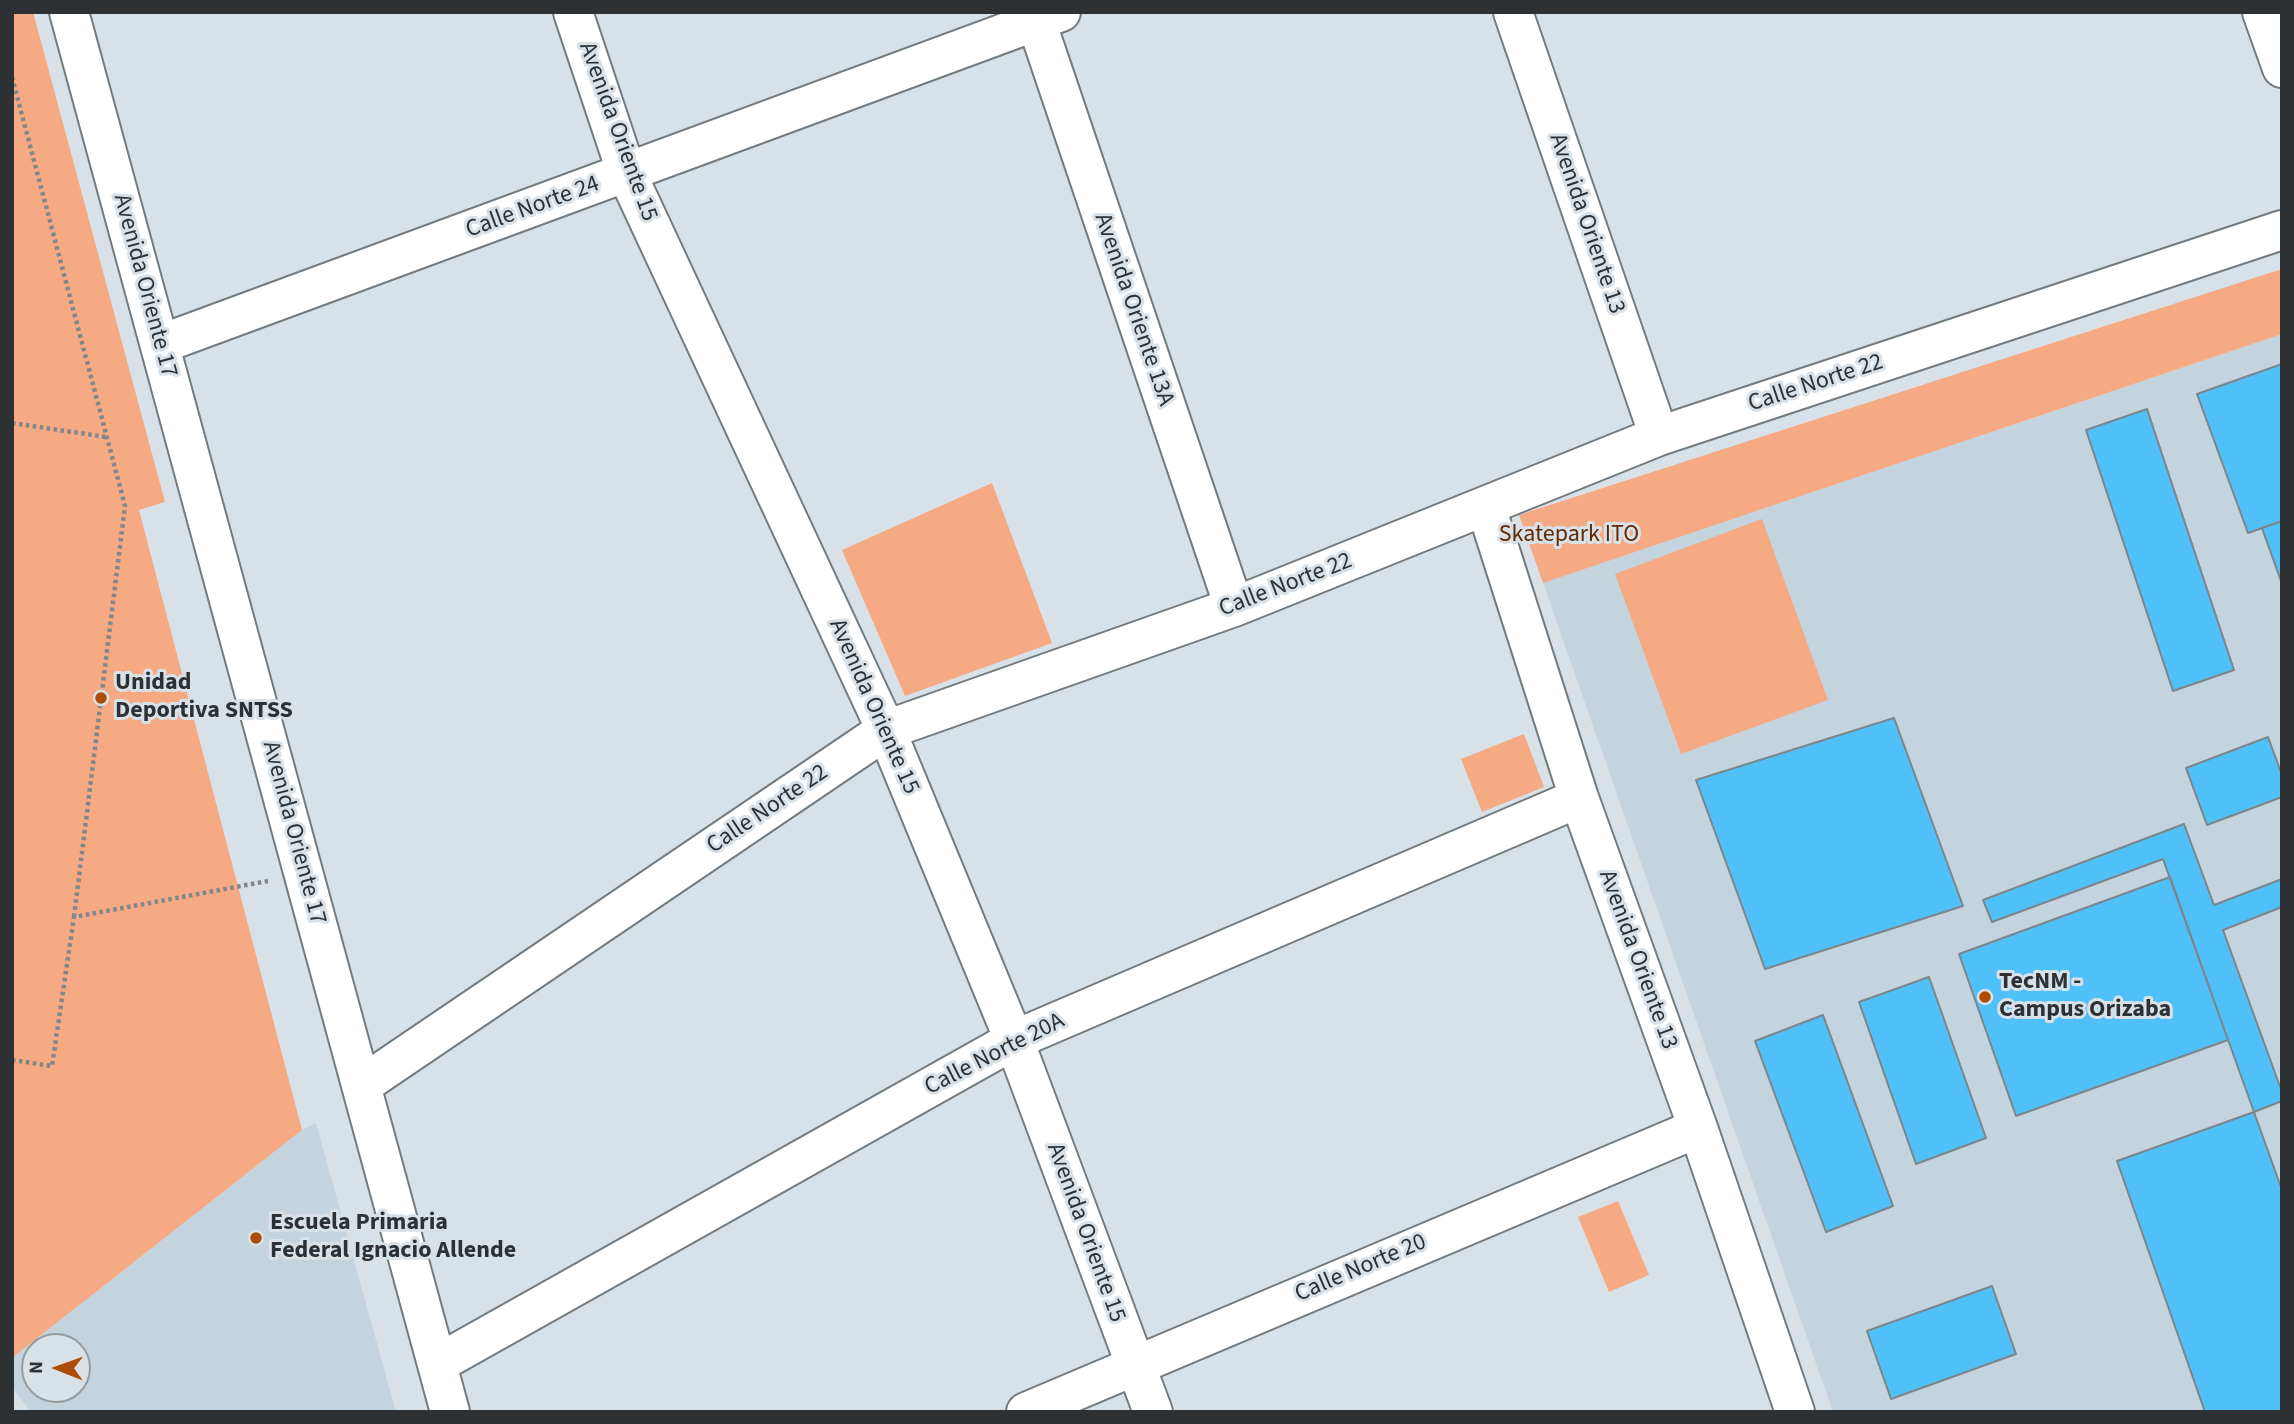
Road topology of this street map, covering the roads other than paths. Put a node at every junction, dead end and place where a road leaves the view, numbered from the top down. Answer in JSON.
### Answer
{"nodes":[{"id":1,"x":69,"y":12,"type":"edge"},
{"id":2,"x":573,"y":12,"type":"edge"},
{"id":3,"x":1513,"y":12,"type":"edge"},
{"id":4,"x":2262,"y":12,"type":"edge"},
{"id":5,"x":1043,"y":15,"type":"edge"},
{"id":6,"x":2282,"y":68,"type":"edge"},
{"id":7,"x":627,"y":174,"type":"junction"},
{"id":8,"x":2282,"y":230,"type":"edge"},
{"id":9,"x":160,"y":344,"type":"junction"},
{"id":10,"x":1659,"y":436,"type":"junction"},
{"id":11,"x":1486,"y":507,"type":"junction"},
{"id":12,"x":1234,"y":607,"type":"junction"},
{"id":13,"x":886,"y":730,"type":"junction"},
{"id":14,"x":1579,"y":798,"type":"junction"},
{"id":15,"x":1014,"y":1040,"type":"junction"},
{"id":16,"x":362,"y":1085,"type":"junction"},
{"id":17,"x":1698,"y":1128,"type":"junction"},
{"id":18,"x":437,"y":1364,"type":"junction"},
{"id":19,"x":1134,"y":1365,"type":"junction"},
{"id":20,"x":1784,"y":1408,"type":"edge"},
{"id":21,"x":450,"y":1412,"type":"edge"},
{"id":22,"x":1026,"y":1412,"type":"edge"},
{"id":23,"x":1153,"y":1412,"type":"edge"}],
"edges":[{"from":1,"to":9,"type":"street","name":"Avenida Oriente 17"},
{"from":2,"to":7,"type":"street","name":"Avenida Oriente 15"},
{"from":3,"to":10,"type":"street","name":"Avenida Oriente 13"},
{"from":4,"to":6,"type":"street"},
{"from":5,"to":7,"type":"street","name":"Calle Norte 24"},
{"from":5,"to":12,"type":"street","name":"Avenida Oriente 13A"},
{"from":7,"to":9,"type":"street","name":"Calle Norte 24"},
{"from":7,"to":13,"type":"street","name":"Avenida Oriente 15"},
{"from":8,"to":10,"type":"street","name":"Calle Norte 22"},
{"from":9,"to":16,"type":"street","name":"Avenida Oriente 17"},
{"from":10,"to":11,"type":"street","name":"Calle Norte 22"},
{"from":11,"to":12,"type":"street","name":"Calle Norte 22"},
{"from":11,"to":14,"type":"street","name":"Avenida Oriente 13"},
{"from":12,"to":13,"type":"street","name":"Calle Norte 22"},
{"from":13,"to":15,"type":"street","name":"Avenida Oriente 15"},
{"from":13,"to":16,"type":"street","name":"Calle Norte 22"},
{"from":14,"to":15,"type":"street","name":"Calle Norte 20A"},
{"from":14,"to":17,"type":"street","name":"Avenida Oriente 13"},
{"from":15,"to":18,"type":"street","name":"Calle Norte 20A"},
{"from":15,"to":19,"type":"street","name":"Avenida Oriente 15"},
{"from":16,"to":18,"type":"street","name":"Avenida Oriente 17"},
{"from":17,"to":19,"type":"street","name":"Calle Norte 20"},
{"from":17,"to":20,"type":"street","name":"Avenida Oriente 13"},
{"from":18,"to":21,"type":"street","name":"Avenida Oriente 17"},
{"from":19,"to":22,"type":"street","name":"Calle Norte 20"},
{"from":19,"to":23,"type":"street","name":"Avenida Oriente 15"}]}
